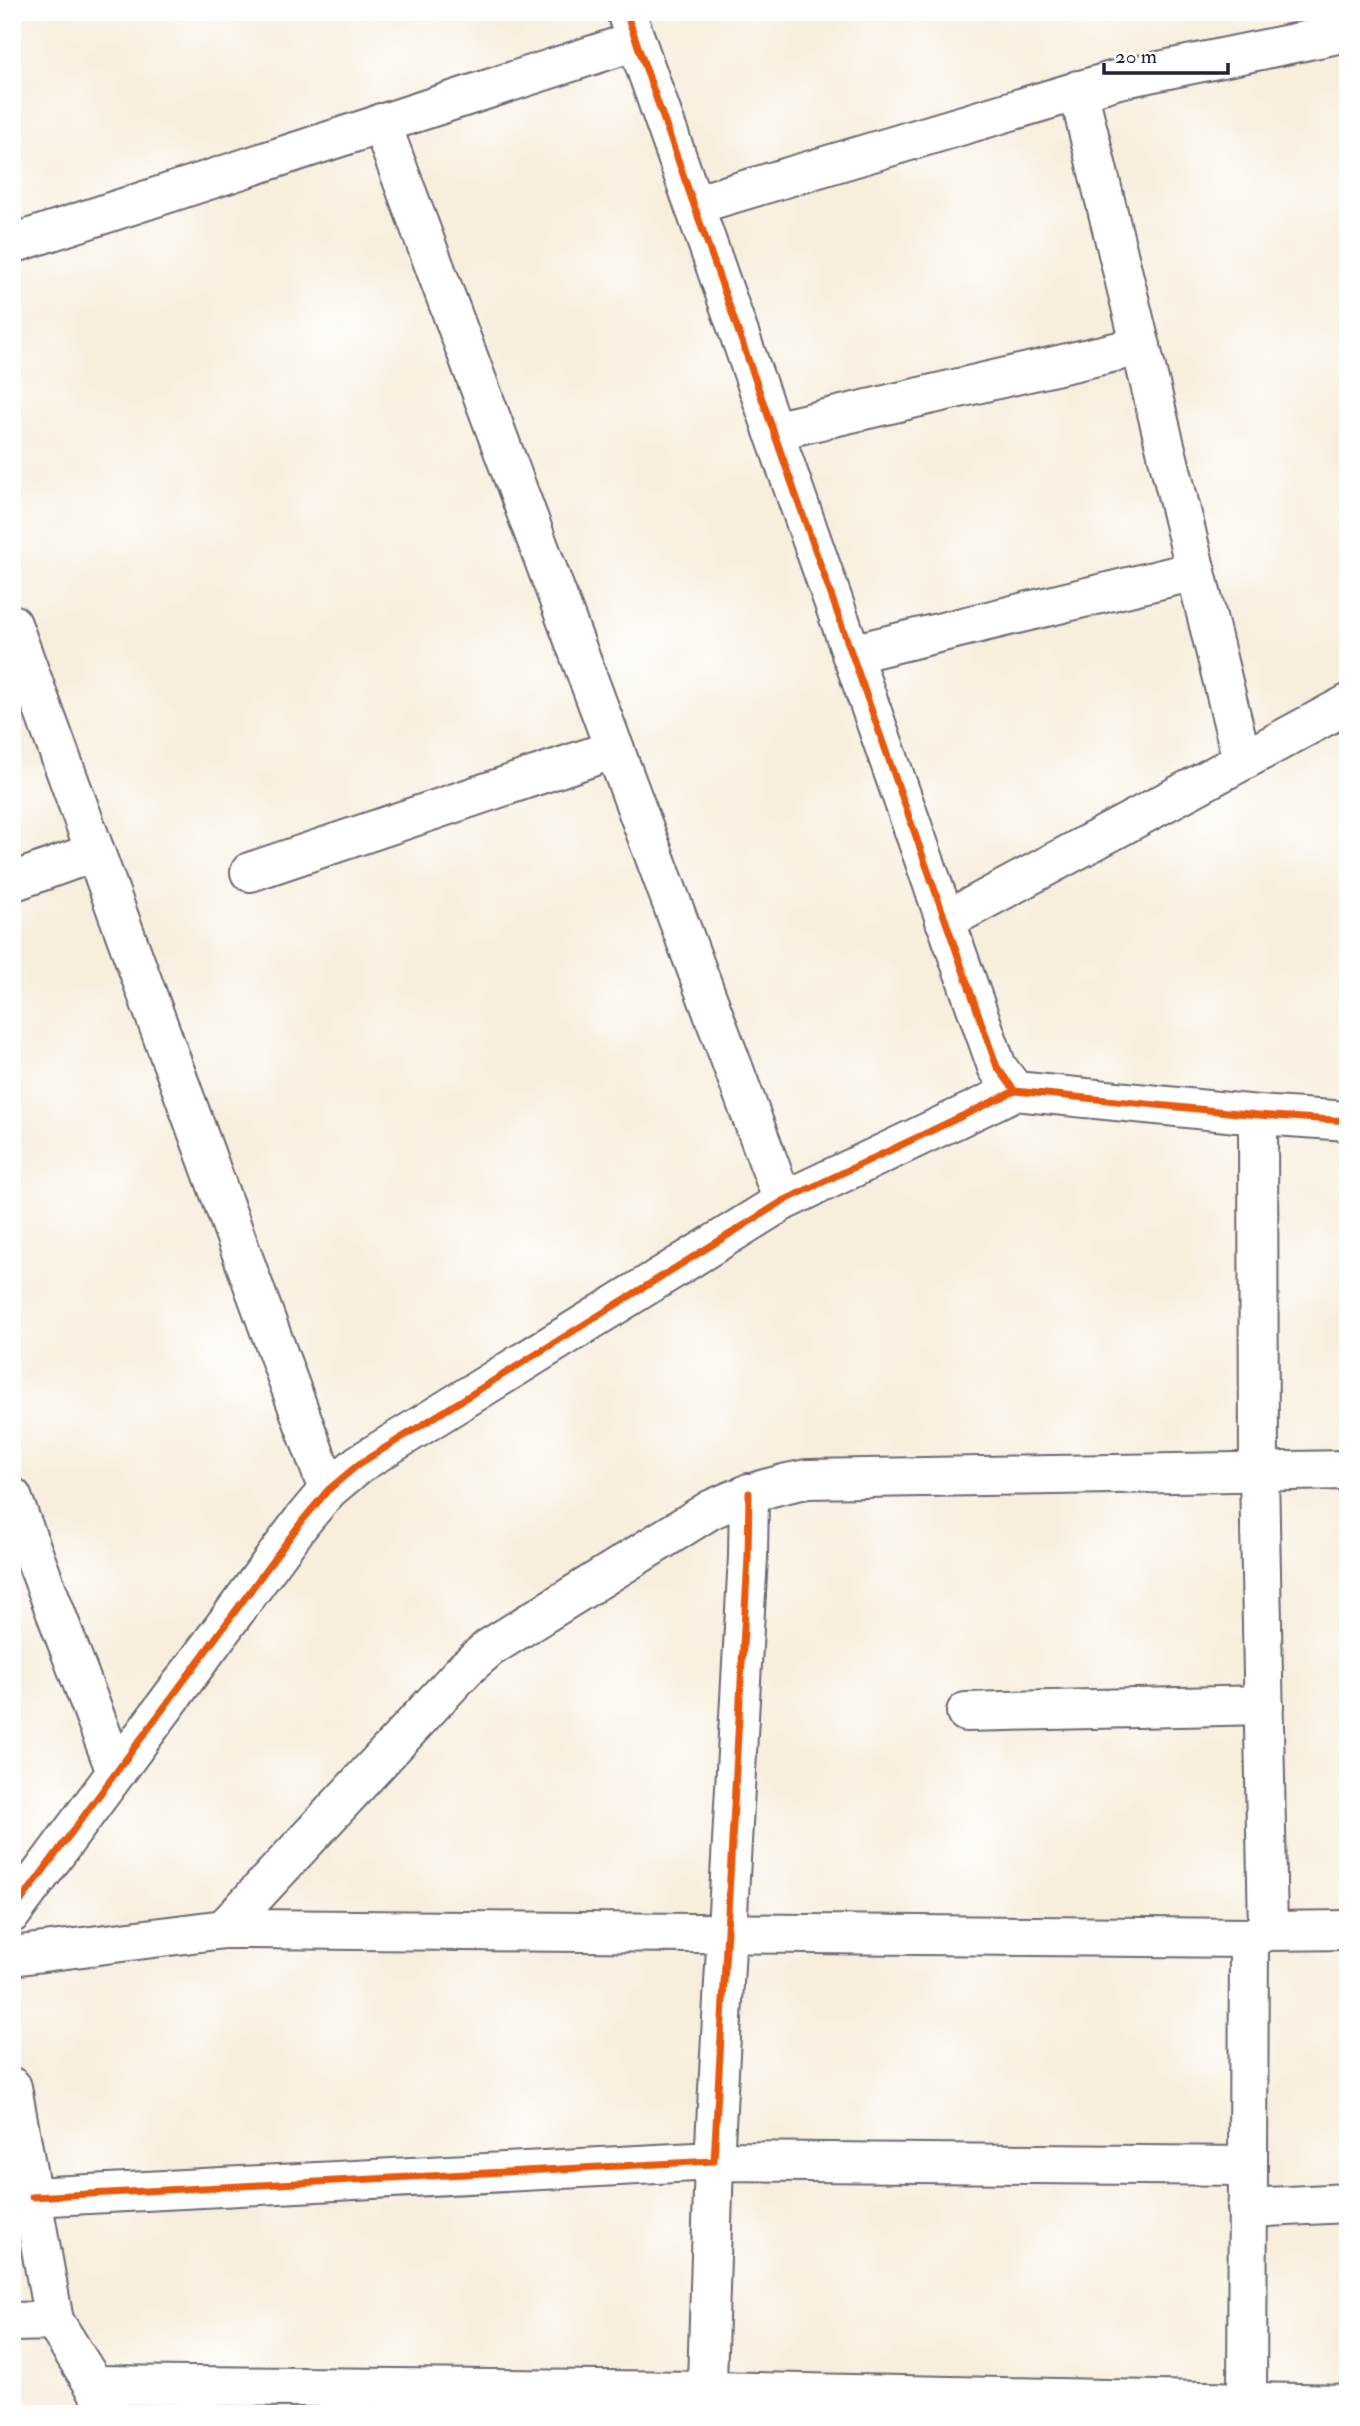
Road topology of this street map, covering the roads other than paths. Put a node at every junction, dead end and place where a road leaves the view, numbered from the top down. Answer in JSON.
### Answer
{"nodes":[{"id":1,"x":631,"y":27,"type":"edge"},
{"id":2,"x":1348,"y":32,"type":"edge"},
{"id":3,"x":1078,"y":90,"type":"junction"},
{"id":4,"x":381,"y":124,"type":"junction"},
{"id":5,"x":694,"y":205,"type":"junction"},
{"id":6,"x":12,"y":244,"type":"edge"},
{"id":7,"x":1141,"y":346,"type":"junction"},
{"id":8,"x":773,"y":431,"type":"junction"},
{"id":9,"x":1195,"y":570,"type":"junction"},
{"id":10,"x":16,"y":644,"type":"edge"},
{"id":11,"x":851,"y":654,"type":"junction"},
{"id":12,"x":1348,"y":704,"type":"edge"},
{"id":13,"x":615,"y":749,"type":"junction"},
{"id":14,"x":1242,"y":760,"type":"junction"},
{"id":15,"x":95,"y":852,"type":"junction"},
{"id":16,"x":250,"y":872,"type":"dead end"},
{"id":17,"x":12,"y":882,"type":"edge"},
{"id":18,"x":945,"y":921,"type":"junction"},
{"id":19,"x":1016,"y":1091,"type":"junction"},
{"id":20,"x":1258,"y":1115,"type":"junction"},
{"id":21,"x":1348,"y":1121,"type":"edge"},
{"id":22,"x":783,"y":1201,"type":"junction"},
{"id":23,"x":1348,"y":1470,"type":"edge"},
{"id":24,"x":1259,"y":1472,"type":"junction"},
{"id":25,"x":328,"y":1490,"type":"junction"},
{"id":26,"x":749,"y":1493,"type":"junction"},
{"id":27,"x":12,"y":1497,"type":"edge"},
{"id":28,"x":1264,"y":1706,"type":"junction"},
{"id":29,"x":965,"y":1712,"type":"dead end"},
{"id":30,"x":116,"y":1772,"type":"junction"},
{"id":31,"x":12,"y":1913,"type":"edge"},
{"id":32,"x":224,"y":1929,"type":"junction"},
{"id":33,"x":1348,"y":1930,"type":"edge"},
{"id":34,"x":726,"y":1933,"type":"junction"},
{"id":35,"x":1258,"y":1935,"type":"junction"},
{"id":36,"x":12,"y":1956,"type":"edge"},
{"id":37,"x":12,"y":2087,"type":"edge"},
{"id":38,"x":714,"y":2161,"type":"junction"},
{"id":39,"x":1248,"y":2166,"type":"junction"},
{"id":40,"x":32,"y":2197,"type":"junction"},
{"id":41,"x":1348,"y":2203,"type":"edge"},
{"id":42,"x":1247,"y":2208,"type":"junction"},
{"id":43,"x":54,"y":2321,"type":"junction"},
{"id":44,"x":12,"y":2322,"type":"edge"},
{"id":45,"x":103,"y":2399,"type":"edge"},
{"id":46,"x":706,"y":2402,"type":"edge"},
{"id":47,"x":1247,"y":2402,"type":"junction"},
{"id":48,"x":1348,"y":2404,"type":"edge"}],
"edges":[{"from":1,"to":4,"type":"street"},
{"from":1,"to":5,"type":"street"},
{"from":2,"to":3,"type":"street"},
{"from":3,"to":5,"type":"street"},
{"from":3,"to":7,"type":"street"},
{"from":4,"to":6,"type":"street"},
{"from":4,"to":13,"type":"street"},
{"from":5,"to":8,"type":"street"},
{"from":7,"to":8,"type":"street"},
{"from":7,"to":9,"type":"street"},
{"from":8,"to":11,"type":"street"},
{"from":9,"to":11,"type":"street"},
{"from":9,"to":14,"type":"street"},
{"from":10,"to":15,"type":"street"},
{"from":11,"to":18,"type":"street"},
{"from":12,"to":14,"type":"street"},
{"from":13,"to":16,"type":"street"},
{"from":13,"to":22,"type":"street"},
{"from":14,"to":18,"type":"street"},
{"from":15,"to":17,"type":"street"},
{"from":15,"to":25,"type":"street"},
{"from":18,"to":19,"type":"street"},
{"from":19,"to":20,"type":"street"},
{"from":19,"to":22,"type":"street"},
{"from":20,"to":21,"type":"street"},
{"from":20,"to":24,"type":"street"},
{"from":22,"to":25,"type":"street"},
{"from":23,"to":24,"type":"street"},
{"from":24,"to":26,"type":"street"},
{"from":24,"to":28,"type":"street"},
{"from":25,"to":30,"type":"street"},
{"from":26,"to":32,"type":"street"},
{"from":26,"to":34,"type":"street"},
{"from":27,"to":30,"type":"street"},
{"from":28,"to":29,"type":"street"},
{"from":28,"to":35,"type":"street"},
{"from":30,"to":31,"type":"street"},
{"from":32,"to":34,"type":"street"},
{"from":32,"to":36,"type":"street"},
{"from":33,"to":35,"type":"street"},
{"from":34,"to":35,"type":"street"},
{"from":34,"to":38,"type":"street"},
{"from":35,"to":39,"type":"street"},
{"from":37,"to":40,"type":"street"},
{"from":38,"to":39,"type":"street"},
{"from":38,"to":40,"type":"street"},
{"from":38,"to":46,"type":"street"},
{"from":39,"to":42,"type":"street"},
{"from":40,"to":43,"type":"street"},
{"from":41,"to":42,"type":"street"},
{"from":42,"to":47,"type":"street"},
{"from":43,"to":44,"type":"street"},
{"from":43,"to":45,"type":"street"},
{"from":45,"to":46,"type":"street"},
{"from":46,"to":47,"type":"street"},
{"from":47,"to":48,"type":"street"}]}
